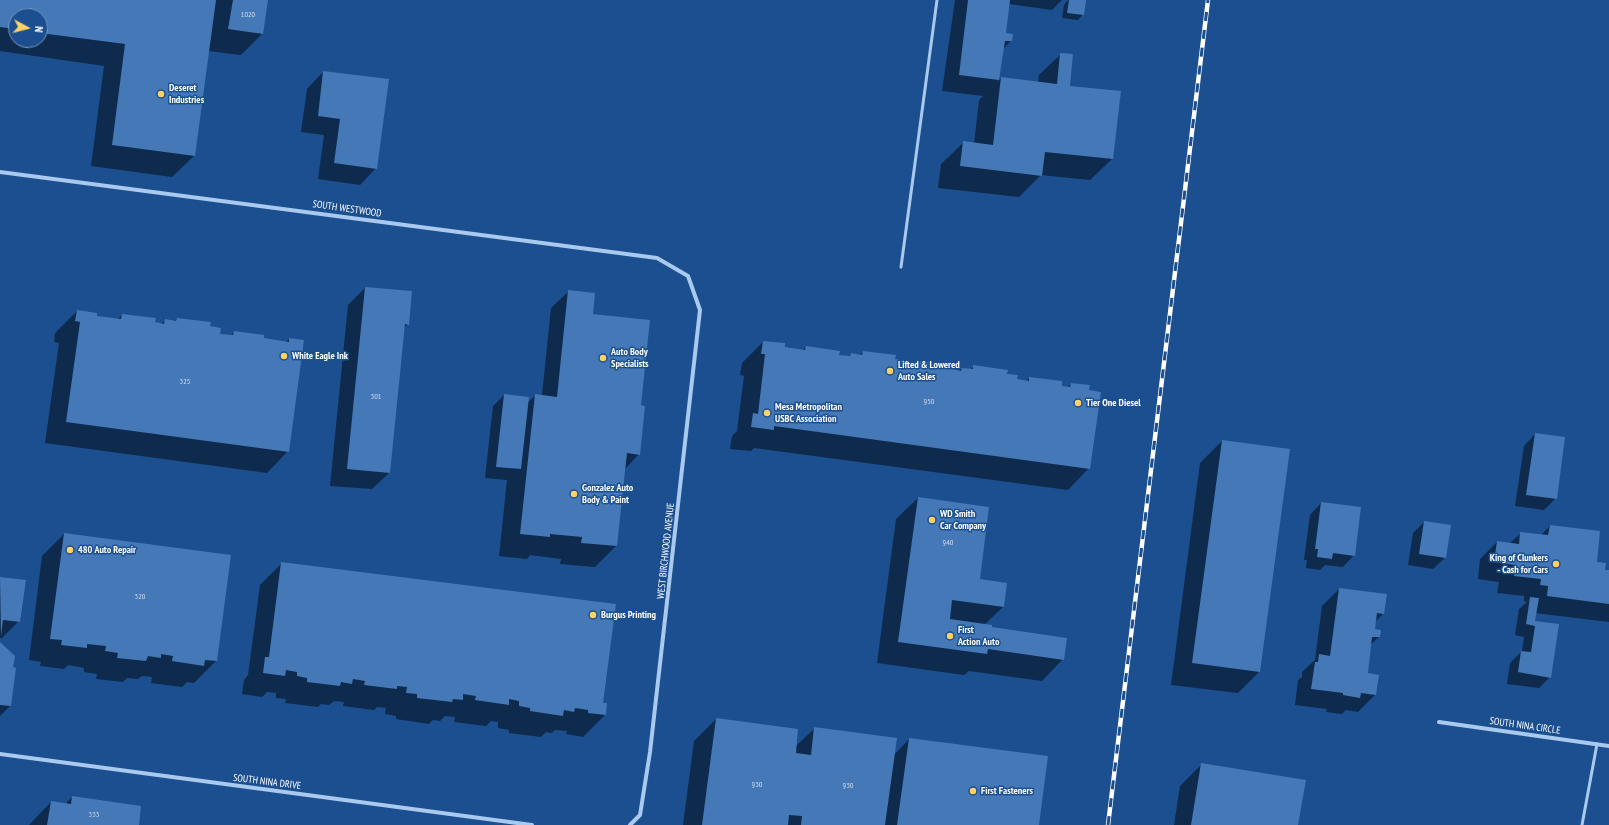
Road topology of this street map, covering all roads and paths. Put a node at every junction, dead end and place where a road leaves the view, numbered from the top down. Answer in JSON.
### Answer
{"nodes":[{"id":1,"x":937,"y":0,"type":"edge"},
{"id":2,"x":0,"y":172,"type":"edge"},
{"id":3,"x":901,"y":267,"type":"dead end"},
{"id":4,"x":688,"y":276,"type":"joint"},
{"id":5,"x":1439,"y":722,"type":"dead end"},
{"id":6,"x":1597,"y":744,"type":"junction"},
{"id":7,"x":1609,"y":746,"type":"edge"},
{"id":8,"x":0,"y":754,"type":"edge"},
{"id":9,"x":532,"y":825,"type":"edge"},
{"id":10,"x":630,"y":825,"type":"edge"},
{"id":11,"x":1582,"y":825,"type":"edge"}],
"edges":[{"from":1,"to":3,"type":"lane"},
{"from":2,"to":4,"type":"street","name":"SOUTH WESTWOOD"},
{"from":4,"to":10,"type":"street","name":"WEST BIRCHWOOD AVENUE"},
{"from":5,"to":6,"type":"street","name":"SOUTH NINA CIRCLE"},
{"from":6,"to":7,"type":"street","name":"SOUTH NINA CIRCLE"},
{"from":6,"to":11,"type":"lane"},
{"from":8,"to":9,"type":"street","name":"SOUTH NINA DRIVE"}]}
